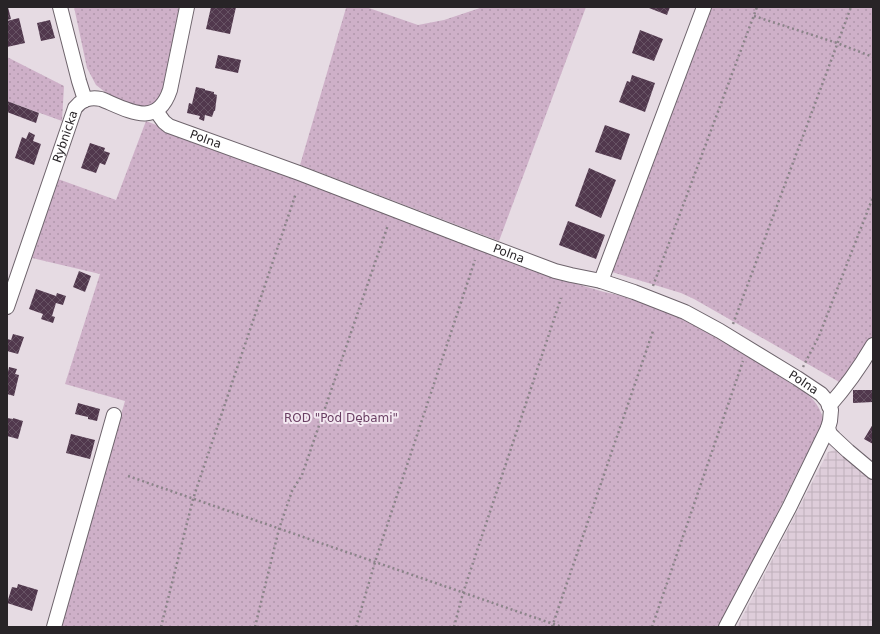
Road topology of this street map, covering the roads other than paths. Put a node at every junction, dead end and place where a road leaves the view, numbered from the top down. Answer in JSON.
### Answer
{"nodes":[{"id":1,"x":60,"y":7,"type":"edge"},
{"id":2,"x":187,"y":7,"type":"edge"},
{"id":3,"x":704,"y":7,"type":"edge"},
{"id":4,"x":85,"y":100,"type":"junction"},
{"id":5,"x":156,"y":110,"type":"junction"},
{"id":6,"x":601,"y":282,"type":"junction"},
{"id":7,"x":7,"y":307,"type":"edge"},
{"id":8,"x":873,"y":345,"type":"edge"},
{"id":9,"x":829,"y":406,"type":"junction"},
{"id":10,"x":114,"y":416,"type":"dead end"},
{"id":11,"x":828,"y":428,"type":"junction"},
{"id":12,"x":873,"y":472,"type":"edge"},
{"id":13,"x":54,"y":627,"type":"edge"},
{"id":14,"x":726,"y":627,"type":"edge"}],
"edges":[{"from":1,"to":4,"type":"street"},
{"from":2,"to":5,"type":"street"},
{"from":3,"to":6,"type":"street"},
{"from":4,"to":5,"type":"street","name":"Rybnicka"},
{"from":4,"to":7,"type":"street","name":"Rybnicka"},
{"from":5,"to":6,"type":"street","name":"Polna"},
{"from":6,"to":9,"type":"street","name":"Polna"},
{"from":8,"to":9,"type":"street"},
{"from":9,"to":11,"type":"street"},
{"from":10,"to":13,"type":"street"},
{"from":11,"to":12,"type":"street"},
{"from":11,"to":14,"type":"street"}]}
